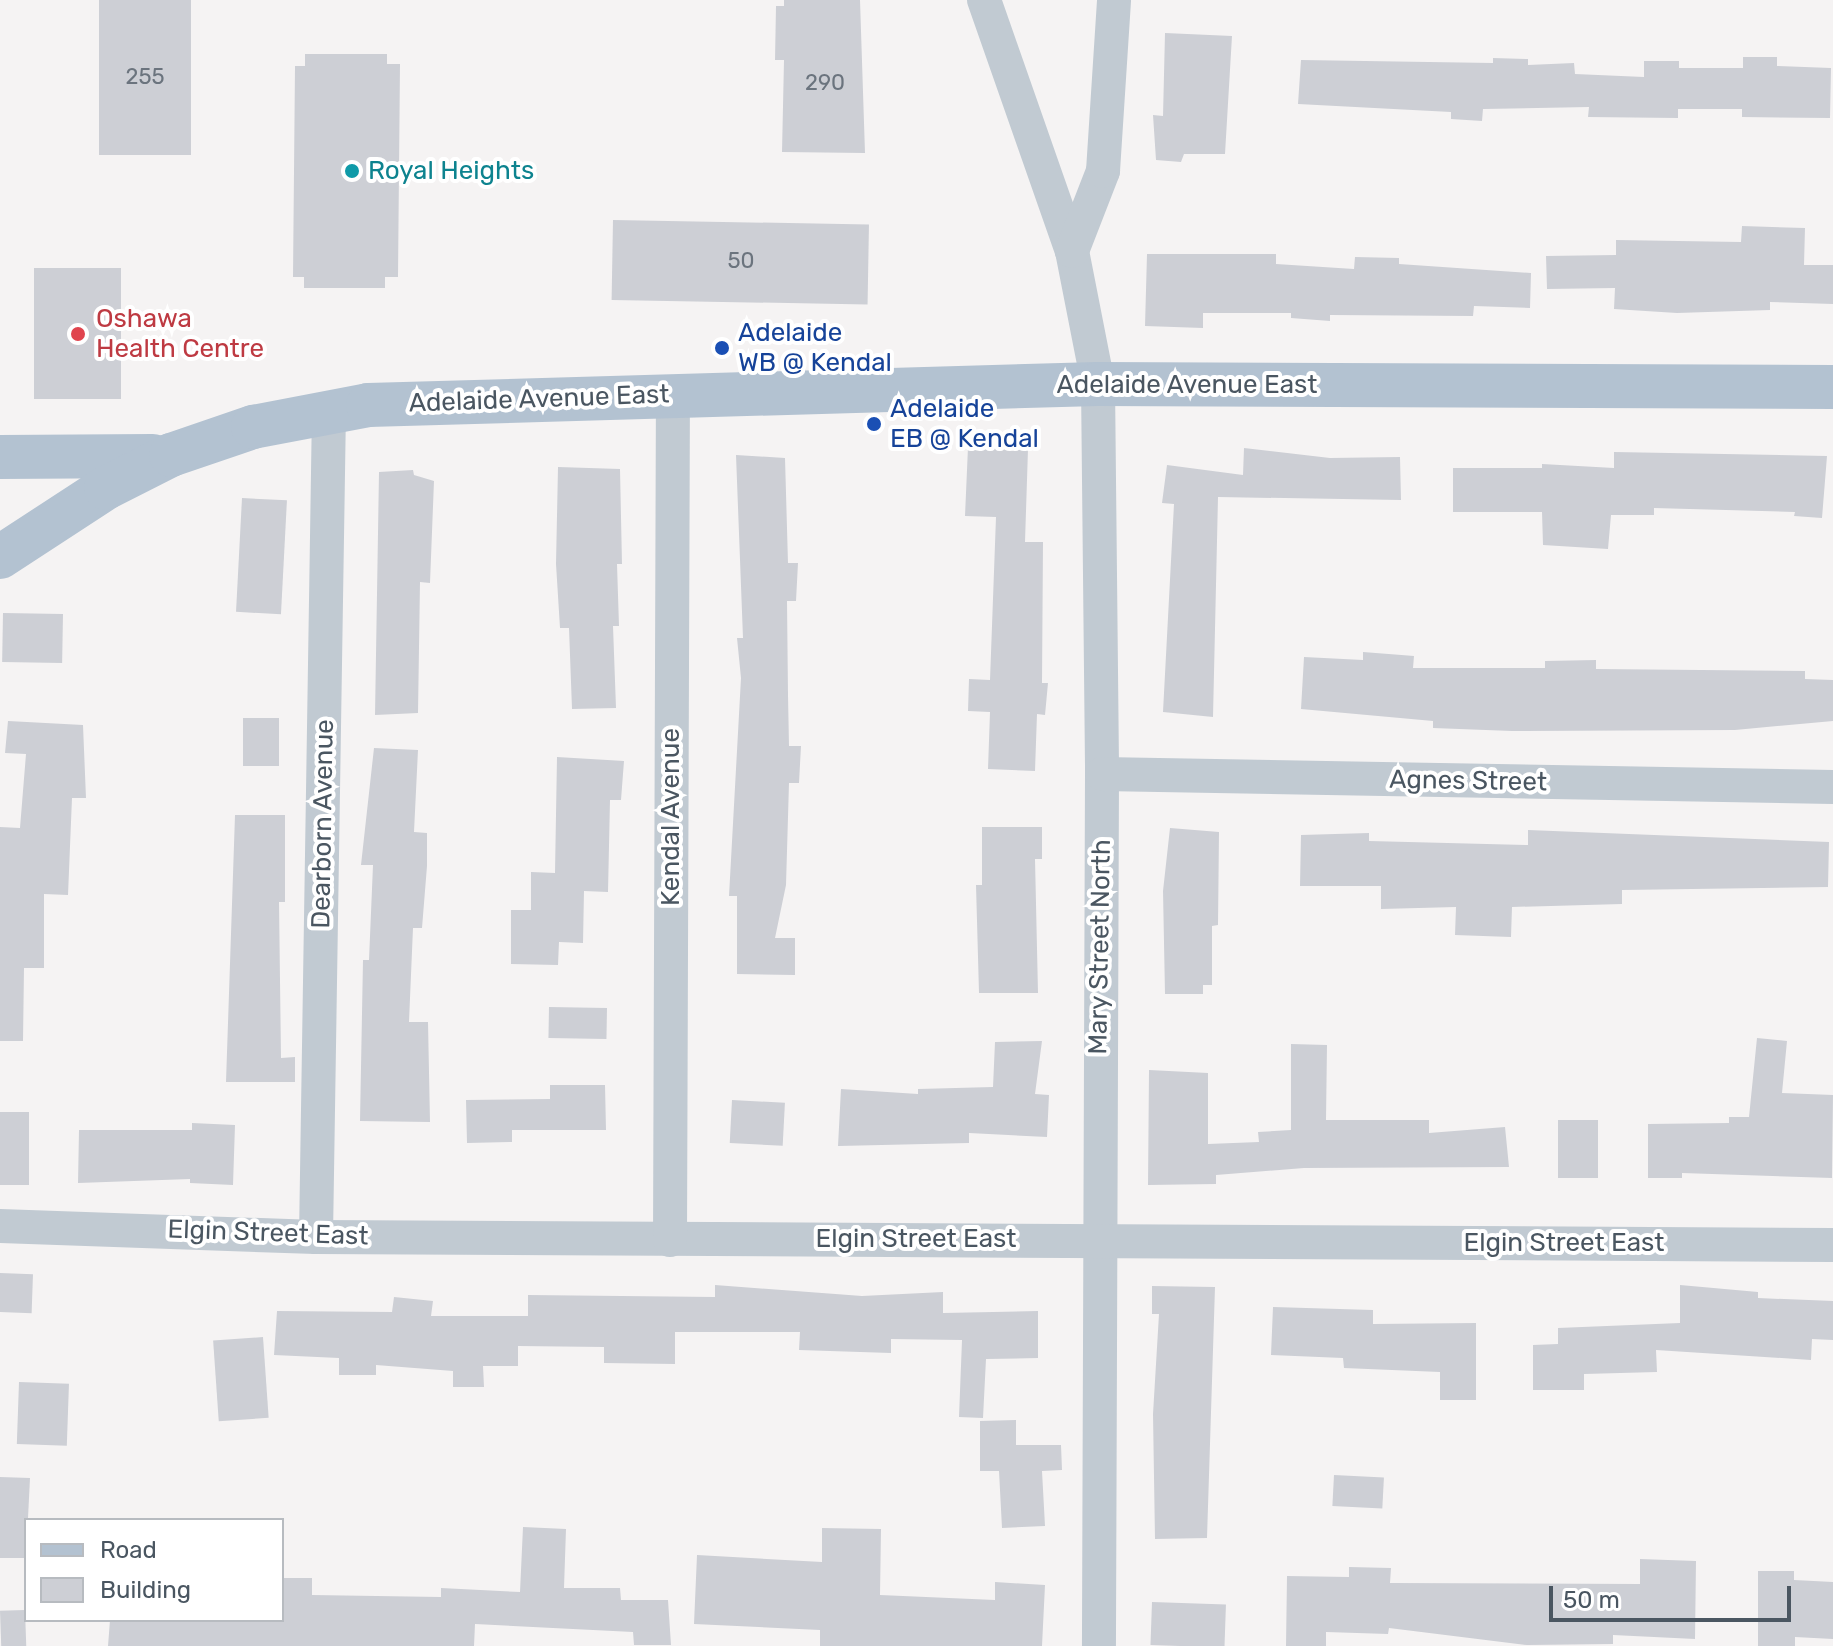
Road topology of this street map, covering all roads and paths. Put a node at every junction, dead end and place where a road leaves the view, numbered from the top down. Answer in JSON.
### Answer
{"nodes":[{"id":1,"x":984,"y":0,"type":"edge"},
{"id":2,"x":1114,"y":0,"type":"edge"},
{"id":3,"x":1072,"y":251,"type":"junction"},
{"id":4,"x":1098,"y":384,"type":"junction"},
{"id":5,"x":1833,"y":387,"type":"edge"},
{"id":6,"x":673,"y":395,"type":"junction"},
{"id":7,"x":329,"y":410,"type":"junction"},
{"id":8,"x":171,"y":455,"type":"junction"},
{"id":9,"x":0,"y":457,"type":"edge"},
{"id":10,"x":0,"y":557,"type":"edge"},
{"id":11,"x":1102,"y":774,"type":"junction"},
{"id":12,"x":1833,"y":787,"type":"edge"},
{"id":13,"x":0,"y":1226,"type":"edge"},
{"id":14,"x":316,"y":1237,"type":"junction"},
{"id":15,"x":670,"y":1240,"type":"junction"},
{"id":16,"x":1096,"y":1240,"type":"junction"},
{"id":17,"x":1833,"y":1245,"type":"edge"},
{"id":18,"x":1099,"y":1646,"type":"edge"}],
"edges":[{"from":1,"to":3,"type":"street","name":"Mary Street North"},
{"from":2,"to":3,"type":"street"},
{"from":3,"to":4,"type":"street","name":"Mary Street North"},
{"from":4,"to":5,"type":"main road","name":"Adelaide Avenue East"},
{"from":4,"to":6,"type":"main road","name":"Adelaide Avenue East"},
{"from":4,"to":11,"type":"street","name":"Mary Street North"},
{"from":6,"to":7,"type":"main road","name":"Adelaide Avenue East"},
{"from":6,"to":15,"type":"street","name":"Kendal Avenue"},
{"from":7,"to":8,"type":"main road","name":"Adelaide Avenue East"},
{"from":7,"to":14,"type":"street","name":"Dearborn Avenue"},
{"from":8,"to":9,"type":"main road"},
{"from":8,"to":10,"type":"main road","name":"Adelaide Avenue East"},
{"from":11,"to":12,"type":"street","name":"Agnes Street"},
{"from":11,"to":16,"type":"street","name":"Mary Street North"},
{"from":13,"to":14,"type":"street","name":"Elgin Street East"},
{"from":14,"to":15,"type":"street","name":"Elgin Street East"},
{"from":15,"to":16,"type":"street","name":"Elgin Street East"},
{"from":16,"to":17,"type":"street","name":"Elgin Street East"},
{"from":16,"to":18,"type":"street","name":"Mary Street North"}]}
